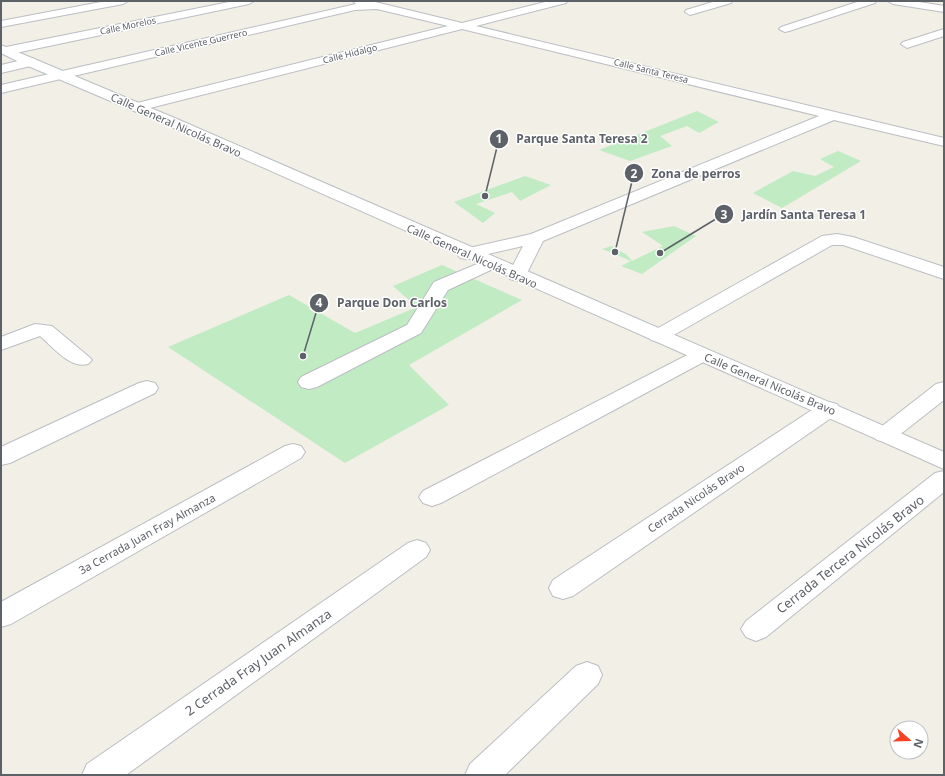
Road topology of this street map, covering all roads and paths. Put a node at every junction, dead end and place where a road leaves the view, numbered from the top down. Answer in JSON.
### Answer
{"nodes":[{"id":1,"x":123,"y":1,"type":"edge"},
{"id":2,"x":249,"y":1,"type":"edge"},
{"id":3,"x":358,"y":1,"type":"edge"},
{"id":4,"x":402,"y":1,"type":"edge"},
{"id":5,"x":562,"y":1,"type":"edge"},
{"id":6,"x":727,"y":1,"type":"edge"},
{"id":7,"x":870,"y":1,"type":"edge"},
{"id":8,"x":893,"y":1,"type":"edge"},
{"id":9,"x":379,"y":6,"type":"junction"},
{"id":10,"x":942,"y":6,"type":"edge"},
{"id":11,"x":690,"y":12,"type":"dead end"},
{"id":12,"x":1,"y":24,"type":"edge"},
{"id":13,"x":461,"y":26,"type":"junction"},
{"id":14,"x":785,"y":29,"type":"dead end"},
{"id":15,"x":944,"y":32,"type":"edge"},
{"id":16,"x":907,"y":44,"type":"dead end"},
{"id":17,"x":5,"y":52,"type":"edge"},
{"id":18,"x":31,"y":62,"type":"junction"},
{"id":19,"x":1,"y":69,"type":"edge"},
{"id":20,"x":63,"y":75,"type":"junction"},
{"id":21,"x":1,"y":89,"type":"edge"},
{"id":22,"x":138,"y":108,"type":"junction"},
{"id":23,"x":833,"y":115,"type":"junction"},
{"id":24,"x":944,"y":142,"type":"edge"},
{"id":25,"x":536,"y":238,"type":"junction"},
{"id":26,"x":466,"y":254,"type":"junction"},
{"id":27,"x":489,"y":264,"type":"junction"},
{"id":28,"x":944,"y":273,"type":"edge"},
{"id":29,"x":517,"y":275,"type":"junction"},
{"id":30,"x":658,"y":336,"type":"junction"},
{"id":31,"x":1,"y":344,"type":"edge"},
{"id":32,"x":702,"y":355,"type":"junction"},
{"id":33,"x":81,"y":360,"type":"dead end"},
{"id":34,"x":309,"y":382,"type":"dead end"},
{"id":35,"x":147,"y":388,"type":"dead end"},
{"id":36,"x":944,"y":389,"type":"edge"},
{"id":37,"x":829,"y":409,"type":"junction"},
{"id":38,"x":885,"y":435,"type":"junction"},
{"id":39,"x":293,"y":452,"type":"dead end"},
{"id":40,"x":1,"y":457,"type":"edge"},
{"id":41,"x":944,"y":461,"type":"edge"},
{"id":42,"x":944,"y":479,"type":"edge"},
{"id":43,"x":432,"y":497,"type":"dead end"},
{"id":44,"x":417,"y":550,"type":"dead end"},
{"id":45,"x":563,"y":588,"type":"dead end"},
{"id":46,"x":1,"y":616,"type":"edge"},
{"id":47,"x":756,"y":628,"type":"dead end"},
{"id":48,"x":587,"y":675,"type":"dead end"},
{"id":49,"x":99,"y":775,"type":"edge"},
{"id":50,"x":482,"y":775,"type":"edge"}],
"edges":[{"from":1,"to":12,"type":"street"},
{"from":2,"to":17,"type":"street","name":"Calle Morelos"},
{"from":3,"to":9,"type":"street","name":"Calle Santa Teresa"},
{"from":4,"to":9,"type":"street","name":"Calle Vicente Guerrero"},
{"from":5,"to":13,"type":"street","name":"Calle Hidalgo"},
{"from":6,"to":11,"type":"street"},
{"from":7,"to":14,"type":"street"},
{"from":8,"to":10,"type":"street"},
{"from":9,"to":13,"type":"street","name":"Calle Santa Teresa"},
{"from":9,"to":20,"type":"street","name":"Calle Vicente Guerrero"},
{"from":13,"to":22,"type":"street","name":"Calle Hidalgo"},
{"from":13,"to":23,"type":"street","name":"Calle Santa Teresa"},
{"from":15,"to":16,"type":"street"},
{"from":17,"to":18,"type":"street","name":"Calle General Nicolás Bravo"},
{"from":18,"to":19,"type":"street"},
{"from":18,"to":20,"type":"street","name":"Calle General Nicolás Bravo"},
{"from":20,"to":21,"type":"street","name":"Calle Vicente Guerrero"},
{"from":20,"to":22,"type":"street","name":"Calle General Nicolás Bravo"},
{"from":22,"to":26,"type":"street","name":"Calle General Nicolás Bravo"},
{"from":23,"to":24,"type":"street","name":"Calle Santa Teresa"},
{"from":23,"to":25,"type":"street"},
{"from":25,"to":26,"type":"street"},
{"from":25,"to":29,"type":"street"},
{"from":26,"to":27,"type":"street","name":"Calle General Nicolás Bravo"},
{"from":27,"to":29,"type":"street","name":"Calle General Nicolás Bravo"},
{"from":27,"to":34,"type":"street"},
{"from":28,"to":30,"type":"street"},
{"from":29,"to":30,"type":"street","name":"Calle General Nicolás Bravo"},
{"from":30,"to":32,"type":"street","name":"Calle General Nicolás Bravo"},
{"from":31,"to":33,"type":"street"},
{"from":32,"to":37,"type":"street","name":"Calle General Nicolás Bravo"},
{"from":32,"to":43,"type":"street"},
{"from":35,"to":40,"type":"street"},
{"from":36,"to":38,"type":"street"},
{"from":37,"to":38,"type":"street","name":"Calle General Nicolás Bravo"},
{"from":37,"to":45,"type":"street","name":"Cerrada Nicolás Bravo"},
{"from":38,"to":41,"type":"street","name":"Calle General Nicolás Bravo"},
{"from":39,"to":46,"type":"street","name":"3a Cerrada Juan Fray Almanza"},
{"from":42,"to":47,"type":"street","name":"Cerrada Tercera Nicolás Bravo"},
{"from":44,"to":49,"type":"street","name":"2 Cerrada Fray Juan Almanza"},
{"from":48,"to":50,"type":"street"}]}
